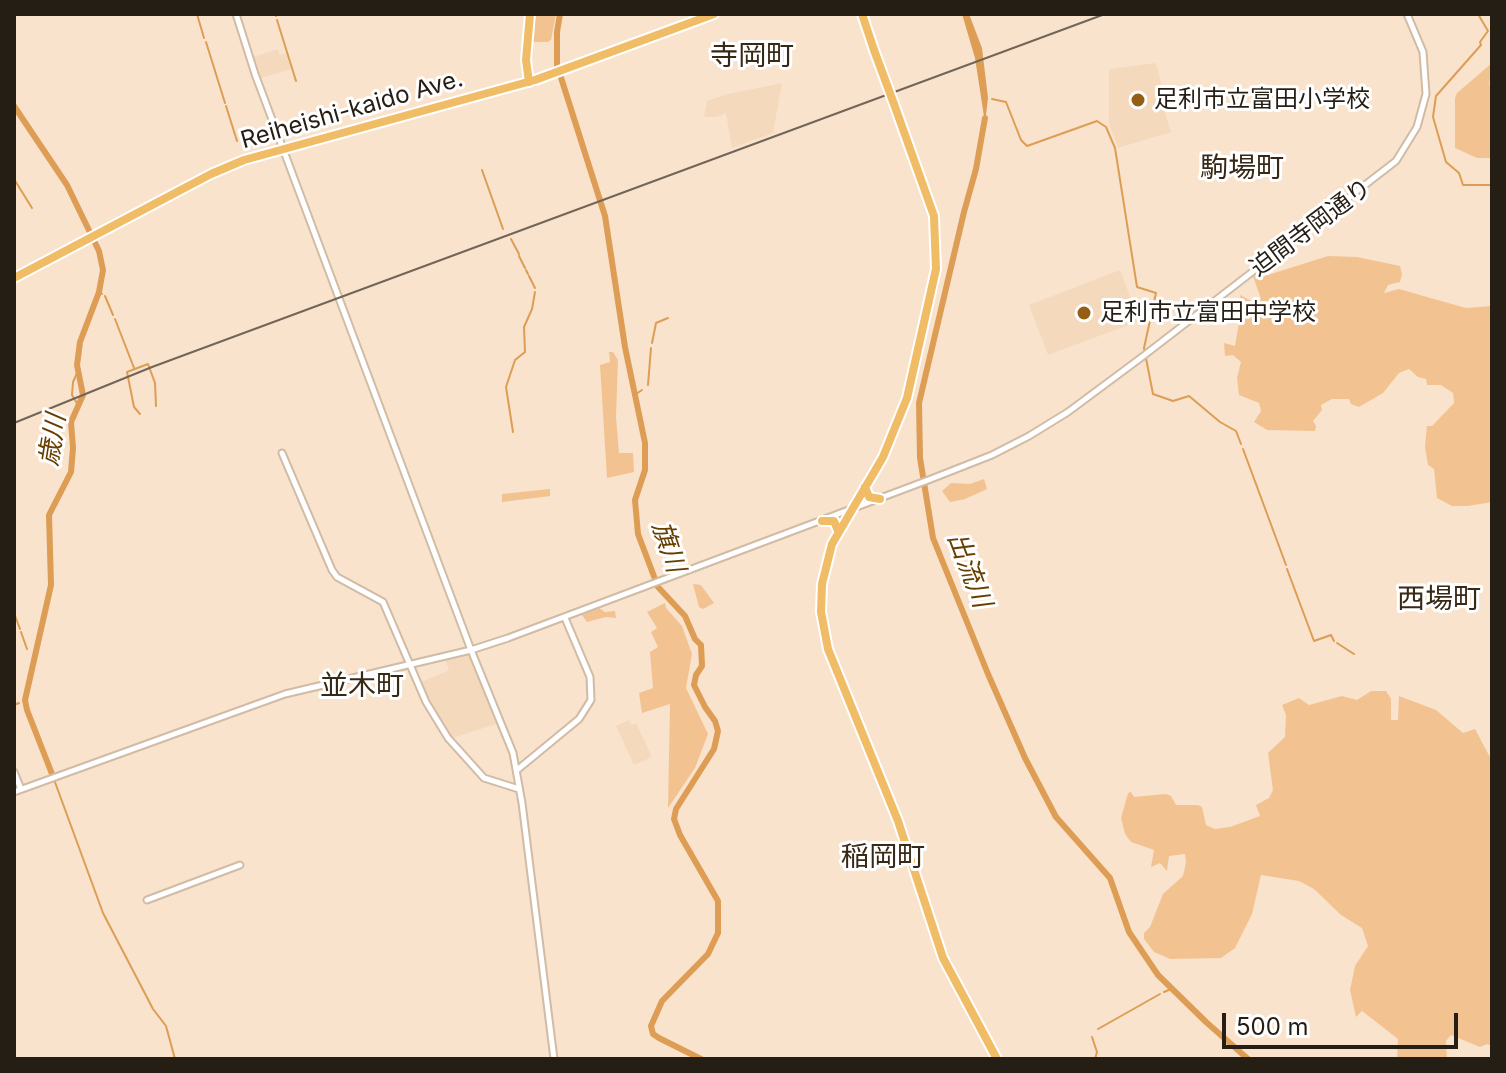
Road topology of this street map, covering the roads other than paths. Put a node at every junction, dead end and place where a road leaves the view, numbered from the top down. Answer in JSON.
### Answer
{"nodes":[{"id":1,"x":236,"y":14,"type":"edge"},
{"id":2,"x":530,"y":14,"type":"edge"},
{"id":3,"x":714,"y":14,"type":"edge"},
{"id":4,"x":862,"y":14,"type":"edge"},
{"id":5,"x":1407,"y":14,"type":"edge"},
{"id":6,"x":531,"y":81,"type":"junction"},
{"id":7,"x":284,"y":147,"type":"junction"},
{"id":8,"x":14,"y":278,"type":"edge"},
{"id":9,"x":282,"y":453,"type":"dead end"},
{"id":10,"x":865,"y":486,"type":"junction"},
{"id":11,"x":880,"y":499,"type":"junction"},
{"id":12,"x":850,"y":510,"type":"junction"},
{"id":13,"x":822,"y":521,"type":"junction"},
{"id":14,"x":838,"y":532,"type":"junction"},
{"id":15,"x":565,"y":618,"type":"junction"},
{"id":16,"x":471,"y":650,"type":"junction"},
{"id":17,"x":408,"y":665,"type":"junction"},
{"id":18,"x":516,"y":771,"type":"junction"},
{"id":19,"x":14,"y":772,"type":"edge"},
{"id":20,"x":21,"y":789,"type":"junction"},
{"id":21,"x":519,"y":789,"type":"junction"},
{"id":22,"x":14,"y":792,"type":"edge"},
{"id":23,"x":240,"y":865,"type":"dead end"},
{"id":24,"x":147,"y":900,"type":"dead end"},
{"id":25,"x":554,"y":1059,"type":"edge"},
{"id":26,"x":997,"y":1059,"type":"edge"}],
"edges":[{"from":1,"to":7,"type":"street"},
{"from":2,"to":6,"type":"main road"},
{"from":3,"to":6,"type":"main road","name":"Reiheishi-kaido Ave."},
{"from":4,"to":10,"type":"main road","bridge":true},
{"from":5,"to":11,"type":"street","name":"迫間寺岡通り"},
{"from":6,"to":7,"type":"main road","name":"Reiheishi-kaido Ave."},
{"from":7,"to":8,"type":"main road","name":"Reiheishi-kaido Ave."},
{"from":7,"to":16,"type":"street"},
{"from":9,"to":17,"type":"street"},
{"from":10,"to":11,"type":"main road"},
{"from":10,"to":12,"type":"main road"},
{"from":11,"to":12,"type":"street"},
{"from":12,"to":13,"type":"street"},
{"from":12,"to":14,"type":"main road"},
{"from":13,"to":14,"type":"main road"},
{"from":13,"to":15,"type":"street"},
{"from":14,"to":26,"type":"main road"},
{"from":15,"to":16,"type":"street"},
{"from":15,"to":18,"type":"street"},
{"from":16,"to":17,"type":"street"},
{"from":16,"to":18,"type":"street"},
{"from":17,"to":20,"type":"street"},
{"from":17,"to":21,"type":"street"},
{"from":18,"to":21,"type":"street"},
{"from":19,"to":20,"type":"street"},
{"from":20,"to":22,"type":"street"},
{"from":21,"to":25,"type":"street"},
{"from":23,"to":24,"type":"street"}]}
